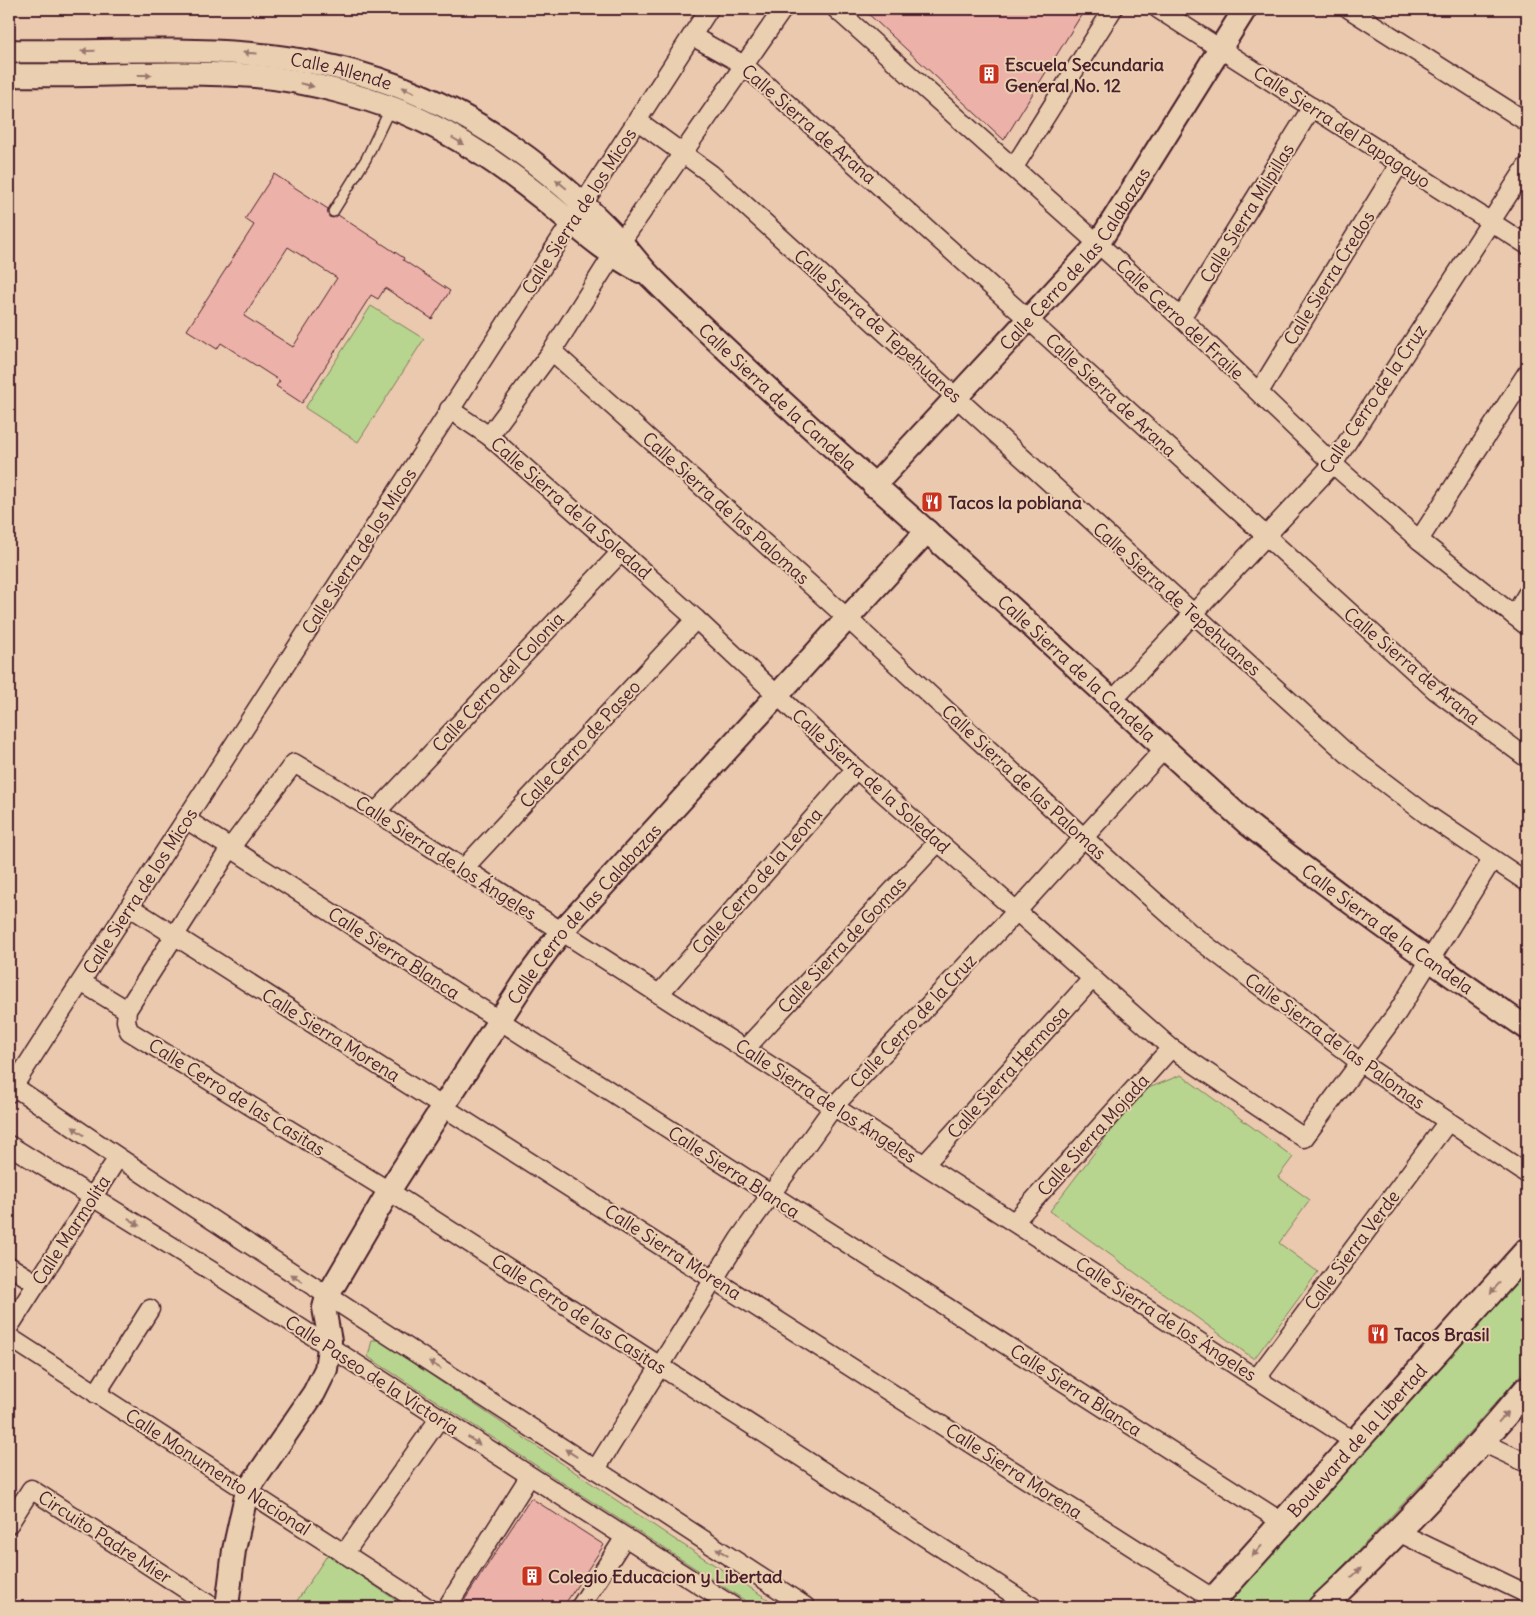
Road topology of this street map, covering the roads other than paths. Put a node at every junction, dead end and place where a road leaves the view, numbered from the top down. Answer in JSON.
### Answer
{"nodes":[{"id":1,"x":709,"y":9,"type":"edge"},
{"id":2,"x":783,"y":9,"type":"edge"},
{"id":3,"x":836,"y":9,"type":"edge"},
{"id":4,"x":1113,"y":9,"type":"edge"},
{"id":5,"x":1158,"y":9,"type":"edge"},
{"id":6,"x":1245,"y":9,"type":"edge"},
{"id":7,"x":1349,"y":9,"type":"edge"},
{"id":8,"x":692,"y":36,"type":"junction"},
{"id":9,"x":1219,"y":48,"type":"junction"},
{"id":10,"x":9,"y":51,"type":"edge"},
{"id":11,"x":744,"y":65,"type":"junction"},
{"id":12,"x":9,"y":75,"type":"edge"},
{"id":13,"x":433,"y":100,"type":"junction"},
{"id":14,"x":390,"y":108,"type":"junction"},
{"id":15,"x":1312,"y":108,"type":"junction"},
{"id":16,"x":423,"y":121,"type":"junction"},
{"id":17,"x":638,"y":121,"type":"junction"},
{"id":18,"x":1527,"y":122,"type":"edge"},
{"id":19,"x":684,"y":153,"type":"junction"},
{"id":20,"x":1400,"y":164,"type":"junction"},
{"id":21,"x":1527,"y":166,"type":"edge"},
{"id":22,"x":1014,"y":167,"type":"junction"},
{"id":23,"x":333,"y":212,"type":"dead end"},
{"id":24,"x":578,"y":214,"type":"junction"},
{"id":25,"x":1491,"y":222,"type":"junction"},
{"id":26,"x":1098,"y":244,"type":"junction"},
{"id":27,"x":1527,"y":245,"type":"edge"},
{"id":28,"x":616,"y":249,"type":"junction"},
{"id":29,"x":1181,"y":318,"type":"junction"},
{"id":30,"x":1029,"y":320,"type":"junction"},
{"id":31,"x":552,"y":351,"type":"junction"},
{"id":32,"x":1527,"y":373,"type":"edge"},
{"id":33,"x":1258,"y":392,"type":"junction"},
{"id":34,"x":956,"y":398,"type":"junction"},
{"id":35,"x":449,"y":409,"type":"junction"},
{"id":36,"x":489,"y":436,"type":"junction"},
{"id":37,"x":1333,"y":464,"type":"junction"},
{"id":38,"x":874,"y":486,"type":"junction"},
{"id":39,"x":927,"y":531,"type":"junction"},
{"id":40,"x":1266,"y":538,"type":"junction"},
{"id":41,"x":1419,"y":540,"type":"junction"},
{"id":42,"x":620,"y":552,"type":"junction"},
{"id":43,"x":1527,"y":594,"type":"edge"},
{"id":44,"x":1194,"y":614,"type":"junction"},
{"id":45,"x":846,"y":617,"type":"junction"},
{"id":46,"x":696,"y":619,"type":"junction"},
{"id":47,"x":1520,"y":621,"type":"edge"},
{"id":48,"x":777,"y":696,"type":"junction"},
{"id":49,"x":1113,"y":700,"type":"junction"},
{"id":50,"x":1164,"y":749,"type":"junction"},
{"id":51,"x":1527,"y":758,"type":"edge"},
{"id":52,"x":856,"y":769,"type":"junction"},
{"id":53,"x":376,"y":812,"type":"junction"},
{"id":54,"x":187,"y":820,"type":"junction"},
{"id":55,"x":1083,"y":837,"type":"junction"},
{"id":56,"x":938,"y":842,"type":"junction"},
{"id":57,"x":231,"y":847,"type":"junction"},
{"id":58,"x":1492,"y":860,"type":"junction"},
{"id":59,"x":463,"y":869,"type":"junction"},
{"id":60,"x":1527,"y":882,"type":"edge"},
{"id":61,"x":130,"y":907,"type":"junction"},
{"id":62,"x":1017,"y":911,"type":"junction"},
{"id":63,"x":561,"y":932,"type":"junction"},
{"id":64,"x":175,"y":935,"type":"junction"},
{"id":65,"x":1430,"y":962,"type":"junction"},
{"id":66,"x":1092,"y":979,"type":"junction"},
{"id":67,"x":81,"y":982,"type":"junction"},
{"id":68,"x":659,"y":994,"type":"junction"},
{"id":69,"x":127,"y":1016,"type":"junction"},
{"id":70,"x":498,"y":1021,"type":"junction"},
{"id":71,"x":1527,"y":1028,"type":"edge"},
{"id":72,"x":1170,"y":1048,"type":"junction"},
{"id":73,"x":745,"y":1049,"type":"junction"},
{"id":74,"x":1361,"y":1063,"type":"junction"},
{"id":75,"x":10,"y":1087,"type":"edge"},
{"id":76,"x":444,"y":1105,"type":"junction"},
{"id":77,"x":834,"y":1106,"type":"junction"},
{"id":78,"x":1447,"y":1122,"type":"junction"},
{"id":79,"x":9,"y":1145,"type":"edge"},
{"id":80,"x":118,"y":1159,"type":"junction"},
{"id":81,"x":925,"y":1164,"type":"junction"},
{"id":82,"x":1527,"y":1174,"type":"edge"},
{"id":83,"x":389,"y":1191,"type":"junction"},
{"id":84,"x":769,"y":1194,"type":"junction"},
{"id":85,"x":93,"y":1196,"type":"junction"},
{"id":86,"x":1015,"y":1221,"type":"junction"},
{"id":87,"x":1527,"y":1251,"type":"edge"},
{"id":88,"x":9,"y":1266,"type":"edge"},
{"id":89,"x":714,"y":1278,"type":"junction"},
{"id":90,"x":36,"y":1283,"type":"junction"},
{"id":91,"x":327,"y":1297,"type":"junction"},
{"id":92,"x":150,"y":1309,"type":"dead end"},
{"id":93,"x":9,"y":1327,"type":"edge"},
{"id":94,"x":9,"y":1337,"type":"edge"},
{"id":95,"x":330,"y":1349,"type":"junction"},
{"id":96,"x":660,"y":1366,"type":"junction"},
{"id":97,"x":1258,"y":1378,"type":"junction"},
{"id":98,"x":1527,"y":1389,"type":"edge"},
{"id":99,"x":96,"y":1394,"type":"junction"},
{"id":100,"x":439,"y":1418,"type":"junction"},
{"id":101,"x":1355,"y":1442,"type":"junction"},
{"id":102,"x":1482,"y":1442,"type":"junction"},
{"id":103,"x":1527,"y":1463,"type":"edge"},
{"id":104,"x":596,"y":1469,"type":"junction"},
{"id":105,"x":529,"y":1477,"type":"junction"},
{"id":106,"x":247,"y":1491,"type":"junction"},
{"id":107,"x":1282,"y":1522,"type":"junction"},
{"id":108,"x":9,"y":1524,"type":"edge"},
{"id":109,"x":1398,"y":1532,"type":"junction"},
{"id":110,"x":625,"y":1537,"type":"junction"},
{"id":111,"x":344,"y":1554,"type":"junction"},
{"id":112,"x":1527,"y":1594,"type":"edge"},
{"id":113,"x":1210,"y":1603,"type":"edge"},
{"id":114,"x":725,"y":1605,"type":"edge"},
{"id":115,"x":213,"y":1607,"type":"edge"},
{"id":116,"x":227,"y":1607,"type":"edge"},
{"id":117,"x":427,"y":1607,"type":"edge"},
{"id":118,"x":447,"y":1607,"type":"edge"},
{"id":119,"x":580,"y":1607,"type":"edge"},
{"id":120,"x":806,"y":1607,"type":"edge"},
{"id":121,"x":1033,"y":1607,"type":"edge"},
{"id":122,"x":1321,"y":1607,"type":"edge"}],
"edges":[{"from":1,"to":8,"type":"street","name":"Calle Sierra de los Micos"},
{"from":2,"to":11,"type":"street"},
{"from":3,"to":22,"type":"street","name":"Calle Cerro del Fraile"},
{"from":4,"to":22,"type":"street"},
{"from":5,"to":9,"type":"street","name":"Calle Sierra del Papagayo"},
{"from":6,"to":9,"type":"street","name":"Calle Cerro de las Calabazas"},
{"from":7,"to":18,"type":"street"},
{"from":8,"to":11,"type":"street","name":"Calle Sierra de Arana"},
{"from":8,"to":17,"type":"street","name":"Calle Sierra de los Micos"},
{"from":9,"to":15,"type":"street","name":"Calle Sierra del Papagayo"},
{"from":9,"to":26,"type":"street","name":"Calle Cerro de las Calabazas"},
{"from":13,"to":10,"type":"street","name":"Calle Allende","one_way":true},
{"from":11,"to":19,"type":"street"},
{"from":11,"to":30,"type":"street","name":"Calle Sierra de Arana"},
{"from":12,"to":14,"type":"street","name":"Calle Allende","one_way":true},
{"from":13,"to":16,"type":"street"},
{"from":24,"to":13,"type":"street","name":"Calle Allende","one_way":true},
{"from":14,"to":16,"type":"street","name":"Calle Allende"},
{"from":14,"to":23,"type":"lane"},
{"from":15,"to":20,"type":"street","name":"Calle Sierra del Papagayo"},
{"from":15,"to":29,"type":"street","name":"Calle Sierra Milpillas"},
{"from":16,"to":24,"type":"street","name":"Calle Allende","one_way":true},
{"from":17,"to":19,"type":"street","name":"Calle Sierra de Tepehuanes"},
{"from":17,"to":24,"type":"street","name":"Calle Sierra de los Micos"},
{"from":19,"to":28,"type":"street"},
{"from":19,"to":34,"type":"street","name":"Calle Sierra de Tepehuanes"},
{"from":20,"to":25,"type":"street","name":"Calle Sierra del Papagayo"},
{"from":20,"to":33,"type":"street","name":"Calle Sierra Credos"},
{"from":21,"to":25,"type":"street","name":"Calle Cerro de la Cruz"},
{"from":22,"to":26,"type":"street","name":"Calle Cerro del Fraile"},
{"from":24,"to":28,"type":"street","name":"Calle Allende"},
{"from":24,"to":35,"type":"street","name":"Calle Sierra de los Micos"},
{"from":25,"to":27,"type":"street","name":"Calle Sierra del Papagayo"},
{"from":25,"to":37,"type":"street","name":"Calle Cerro de la Cruz"},
{"from":26,"to":29,"type":"street","name":"Calle Cerro del Fraile"},
{"from":26,"to":30,"type":"street","name":"Calle Cerro de las Calabazas"},
{"from":28,"to":31,"type":"street"},
{"from":28,"to":38,"type":"street","name":"Calle Sierra de la Candela"},
{"from":29,"to":33,"type":"street","name":"Calle Cerro del Fraile"},
{"from":30,"to":34,"type":"street","name":"Calle Cerro de las Calabazas"},
{"from":30,"to":40,"type":"street","name":"Calle Sierra de Arana"},
{"from":31,"to":36,"type":"street"},
{"from":31,"to":45,"type":"street","name":"Calle Sierra de las Palomas"},
{"from":32,"to":41,"type":"street"},
{"from":33,"to":37,"type":"street","name":"Calle Cerro del Fraile"},
{"from":34,"to":38,"type":"street","name":"Calle Cerro de las Calabazas"},
{"from":34,"to":44,"type":"street","name":"Calle Sierra de Tepehuanes"},
{"from":35,"to":36,"type":"street","name":"Calle Sierra de la Soledad"},
{"from":35,"to":54,"type":"street","name":"Calle Sierra de los Micos"},
{"from":36,"to":42,"type":"street","name":"Calle Sierra de la Soledad"},
{"from":37,"to":40,"type":"street","name":"Calle Cerro de la Cruz"},
{"from":37,"to":41,"type":"street","name":"Calle Cerro del Fraile"},
{"from":38,"to":39,"type":"street","name":"Calle Sierra de la Candela"},
{"from":39,"to":45,"type":"street","name":"Calle Cerro de las Calabazas"},
{"from":39,"to":49,"type":"street","name":"Calle Sierra de la Candela"},
{"from":40,"to":44,"type":"street","name":"Calle Cerro de la Cruz"},
{"from":40,"to":51,"type":"street","name":"Calle Sierra de Arana"},
{"from":41,"to":47,"type":"street","name":"Calle Cerro del Fraile"},
{"from":42,"to":46,"type":"street","name":"Calle Sierra de la Soledad"},
{"from":42,"to":53,"type":"street","name":"Calle Cerro del Colonia"},
{"from":43,"to":47,"type":"street"},
{"from":44,"to":49,"type":"street","name":"Calle Cerro de la Cruz"},
{"from":44,"to":58,"type":"street","name":"Calle Sierra de Tepehuanes"},
{"from":45,"to":48,"type":"street","name":"Calle Cerro de las Calabazas"},
{"from":45,"to":55,"type":"street","name":"Calle Sierra de las Palomas"},
{"from":46,"to":48,"type":"street","name":"Calle Sierra de la Soledad"},
{"from":46,"to":59,"type":"street","name":"Calle Cerro de Paseo"},
{"from":48,"to":52,"type":"street","name":"Calle Sierra de la Soledad"},
{"from":48,"to":63,"type":"street","name":"Calle Cerro de las Calabazas"},
{"from":49,"to":50,"type":"street","name":"Calle Sierra de la Candela"},
{"from":50,"to":55,"type":"street","name":"Calle Cerro de la Cruz"},
{"from":50,"to":65,"type":"street","name":"Calle Sierra de la Candela"},
{"from":52,"to":56,"type":"street","name":"Calle Sierra de la Soledad"},
{"from":52,"to":68,"type":"street","name":"Calle Cerro de la Leona"},
{"from":53,"to":57,"type":"street","name":"Calle Sierra de los Ángeles"},
{"from":53,"to":59,"type":"street","name":"Calle Sierra de los Ángeles"},
{"from":54,"to":57,"type":"street","name":"Calle Sierra Blanca"},
{"from":54,"to":61,"type":"street","name":"Calle Sierra de los Micos"},
{"from":55,"to":62,"type":"street","name":"Calle Cerro de la Cruz"},
{"from":55,"to":74,"type":"street","name":"Calle Sierra de las Palomas"},
{"from":56,"to":62,"type":"street","name":"Calle Sierra de la Soledad"},
{"from":56,"to":73,"type":"street","name":"Calle Sierra de Gomas"},
{"from":57,"to":64,"type":"street"},
{"from":57,"to":70,"type":"street","name":"Calle Sierra Blanca"},
{"from":58,"to":60,"type":"street","name":"Calle Sierra de Tepehuanes"},
{"from":58,"to":65,"type":"street"},
{"from":59,"to":63,"type":"street","name":"Calle Sierra de los Ángeles"},
{"from":61,"to":64,"type":"street","name":"Calle Sierra Morena"},
{"from":61,"to":67,"type":"street","name":"Calle Sierra de los Micos"},
{"from":62,"to":66,"type":"street","name":"Calle Sierra de la Soledad"},
{"from":62,"to":77,"type":"street","name":"Calle Cerro de la Cruz"},
{"from":63,"to":68,"type":"street","name":"Calle Sierra de los Ángeles"},
{"from":63,"to":70,"type":"street","name":"Calle Cerro de las Calabazas"},
{"from":64,"to":69,"type":"street"},
{"from":64,"to":76,"type":"street","name":"Calle Sierra Morena"},
{"from":65,"to":71,"type":"street","name":"Calle Sierra de la Candela"},
{"from":65,"to":74,"type":"street"},
{"from":66,"to":72,"type":"street","name":"Calle Sierra de la Soledad"},
{"from":66,"to":81,"type":"street","name":"Calle Sierra Hermosa"},
{"from":67,"to":69,"type":"street","name":"Calle Cerro de las Casitas"},
{"from":67,"to":75,"type":"street","name":"Calle Sierra de los Micos"},
{"from":68,"to":73,"type":"street","name":"Calle Sierra de los Ángeles"},
{"from":69,"to":83,"type":"street","name":"Calle Cerro de las Casitas"},
{"from":70,"to":76,"type":"street","name":"Calle Cerro de las Calabazas"},
{"from":70,"to":84,"type":"street","name":"Calle Sierra Blanca"},
{"from":72,"to":74,"type":"street","name":"Calle Sierra de la Soledad"},
{"from":72,"to":86,"type":"street","name":"Calle Sierra Mojada"},
{"from":73,"to":77,"type":"street","name":"Calle Sierra de los Ángeles"},
{"from":74,"to":78,"type":"street","name":"Calle Sierra de las Palomas"},
{"from":80,"to":75,"type":"street","one_way":true},
{"from":76,"to":83,"type":"street","name":"Calle Cerro de las Calabazas"},
{"from":76,"to":89,"type":"street","name":"Calle Sierra Morena"},
{"from":77,"to":81,"type":"street","name":"Calle Sierra de los Ángeles"},
{"from":77,"to":84,"type":"street","name":"Calle Cerro de la Cruz"},
{"from":78,"to":82,"type":"street","name":"Calle Sierra de las Palomas"},
{"from":78,"to":97,"type":"street","name":"Calle Sierra Verde"},
{"from":79,"to":85,"type":"street","name":"Calle Paseo de la Victoria"},
{"from":80,"to":85,"type":"street","name":"Calle Marmolita"},
{"from":91,"to":80,"type":"street","one_way":true},
{"from":81,"to":86,"type":"street","name":"Calle Sierra de los Ángeles"},
{"from":83,"to":91,"type":"street","name":"Calle Cerro de las Calabazas"},
{"from":83,"to":96,"type":"street","name":"Calle Cerro de las Casitas"},
{"from":84,"to":89,"type":"street","name":"Calle Cerro de la Cruz"},
{"from":84,"to":107,"type":"street","name":"Calle Sierra Blanca"},
{"from":85,"to":90,"type":"street","name":"Calle Marmolita"},
{"from":85,"to":95,"type":"street","name":"Calle Paseo de la Victoria","one_way":true},
{"from":86,"to":97,"type":"street","name":"Calle Sierra de los Ángeles"},
{"from":87,"to":101,"type":"main road","name":"Boulevard de la Libertad","one_way":true},
{"from":88,"to":90,"type":"street"},
{"from":89,"to":96,"type":"street","name":"Calle Cerro de la Cruz"},
{"from":89,"to":113,"type":"street","name":"Calle Sierra Morena"},
{"from":90,"to":93,"type":"street","name":"Calle Marmolita"},
{"from":91,"to":95,"type":"street","name":"Calle Cerro de las Calabazas"},
{"from":104,"to":91,"type":"street","one_way":true},
{"from":92,"to":99,"type":"street"},
{"from":94,"to":99,"type":"street","name":"Calle Monumento Nacional"},
{"from":95,"to":100,"type":"street","name":"Calle Paseo de la Victoria"},
{"from":95,"to":106,"type":"street"},
{"from":96,"to":104,"type":"street","name":"Calle Cerro de la Cruz"},
{"from":96,"to":121,"type":"street","name":"Calle Cerro de las Casitas"},
{"from":97,"to":101,"type":"street","name":"Calle Sierra de los Ángeles"},
{"from":102,"to":98,"type":"main road","one_way":true},
{"from":99,"to":106,"type":"street","name":"Calle Monumento Nacional"},
{"from":100,"to":105,"type":"street","name":"Calle Paseo de la Victoria","one_way":true},
{"from":100,"to":111,"type":"street"},
{"from":101,"to":107,"type":"main road","name":"Boulevard de la Libertad"},
{"from":102,"to":103,"type":"street"},
{"from":102,"to":109,"type":"main road"},
{"from":120,"to":104,"type":"street","one_way":true},
{"from":105,"to":110,"type":"street","name":"Calle Paseo de la Victoria"},
{"from":105,"to":118,"type":"street"},
{"from":106,"to":111,"type":"street","name":"Calle Monumento Nacional"},
{"from":106,"to":116,"type":"street"},
{"from":107,"to":113,"type":"main road","name":"Boulevard de la Libertad","one_way":true},
{"from":108,"to":115,"type":"street","name":"Circuito Padre Mier"},
{"from":109,"to":112,"type":"street"},
{"from":122,"to":109,"type":"main road","one_way":true},
{"from":110,"to":114,"type":"street","name":"Calle Paseo de la Victoria"},
{"from":110,"to":119,"type":"street"},
{"from":111,"to":117,"type":"street","name":"Calle Monumento Nacional"}]}
